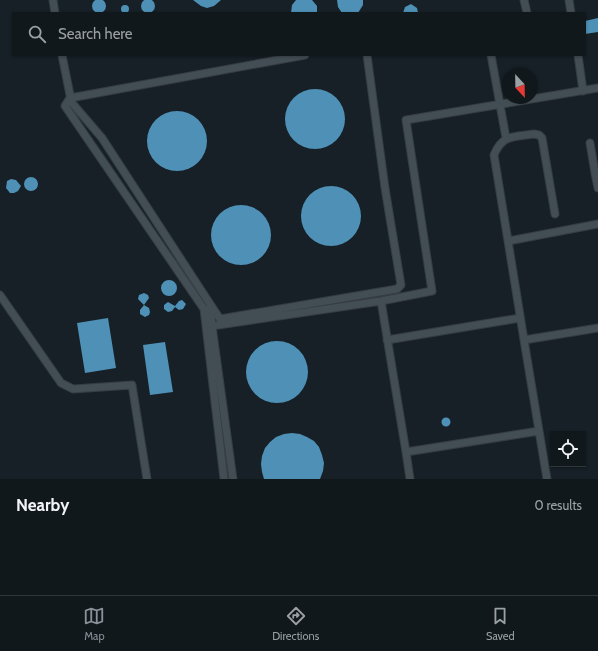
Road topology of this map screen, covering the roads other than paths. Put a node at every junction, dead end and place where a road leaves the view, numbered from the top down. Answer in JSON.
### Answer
{"nodes":[{"id":1,"x":53,"y":0,"type":"edge"},
{"id":2,"x":524,"y":0,"type":"edge"},
{"id":3,"x":569,"y":0,"type":"edge"},
{"id":4,"x":55,"y":12,"type":"edge"},
{"id":5,"x":526,"y":12,"type":"edge"},
{"id":6,"x":571,"y":12,"type":"edge"},
{"id":7,"x":62,"y":56,"type":"edge"},
{"id":8,"x":300,"y":56,"type":"edge"},
{"id":9,"x":367,"y":56,"type":"edge"},
{"id":10,"x":491,"y":56,"type":"edge"},
{"id":11,"x":578,"y":56,"type":"edge"},
{"id":12,"x":598,"y":88,"type":"edge"},
{"id":13,"x":583,"y":90,"type":"junction"},
{"id":14,"x":70,"y":98,"type":"junction"},
{"id":15,"x":500,"y":105,"type":"junction"},
{"id":16,"x":506,"y":138,"type":"junction"},
{"id":17,"x":590,"y":143,"type":"dead end"},
{"id":18,"x":597,"y":173,"type":"edge"},
{"id":19,"x":598,"y":188,"type":"edge"},
{"id":20,"x":555,"y":214,"type":"dead end"},
{"id":21,"x":598,"y":224,"type":"edge"},
{"id":22,"x":508,"y":241,"type":"junction"},
{"id":23,"x":0,"y":295,"type":"edge"},
{"id":24,"x":381,"y":300,"type":"junction"},
{"id":25,"x":210,"y":304,"type":"junction"},
{"id":26,"x":520,"y":318,"type":"junction"},
{"id":27,"x":212,"y":326,"type":"junction"},
{"id":28,"x":598,"y":328,"type":"edge"},
{"id":29,"x":387,"y":340,"type":"junction"},
{"id":30,"x":524,"y":340,"type":"junction"},
{"id":31,"x":539,"y":431,"type":"junction"},
{"id":32,"x":406,"y":452,"type":"junction"},
{"id":33,"x":146,"y":479,"type":"edge"},
{"id":34,"x":224,"y":479,"type":"edge"},
{"id":35,"x":234,"y":479,"type":"edge"},
{"id":36,"x":410,"y":479,"type":"edge"},
{"id":37,"x":547,"y":479,"type":"edge"}],
"edges":[{"from":1,"to":4,"type":"street"},
{"from":2,"to":5,"type":"street"},
{"from":3,"to":6,"type":"street"},
{"from":7,"to":14,"type":"street"},
{"from":8,"to":14,"type":"street"},
{"from":9,"to":25,"type":"street"},
{"from":10,"to":15,"type":"street"},
{"from":11,"to":13,"type":"street"},
{"from":12,"to":13,"type":"street"},
{"from":13,"to":15,"type":"street"},
{"from":14,"to":25,"type":"street"},
{"from":14,"to":34,"type":"street"},
{"from":15,"to":16,"type":"street"},
{"from":15,"to":24,"type":"street"},
{"from":16,"to":20,"type":"street"},
{"from":16,"to":22,"type":"street"},
{"from":17,"to":18,"type":"street"},
{"from":18,"to":19,"type":"street"},
{"from":21,"to":22,"type":"street"},
{"from":22,"to":26,"type":"street"},
{"from":23,"to":33,"type":"street"},
{"from":24,"to":27,"type":"street"},
{"from":24,"to":29,"type":"street"},
{"from":25,"to":27,"type":"street"},
{"from":26,"to":29,"type":"street"},
{"from":26,"to":30,"type":"street"},
{"from":27,"to":35,"type":"street"},
{"from":28,"to":30,"type":"street"},
{"from":29,"to":32,"type":"street"},
{"from":30,"to":31,"type":"street"},
{"from":31,"to":32,"type":"street"},
{"from":31,"to":37,"type":"street"},
{"from":32,"to":36,"type":"street"}]}
